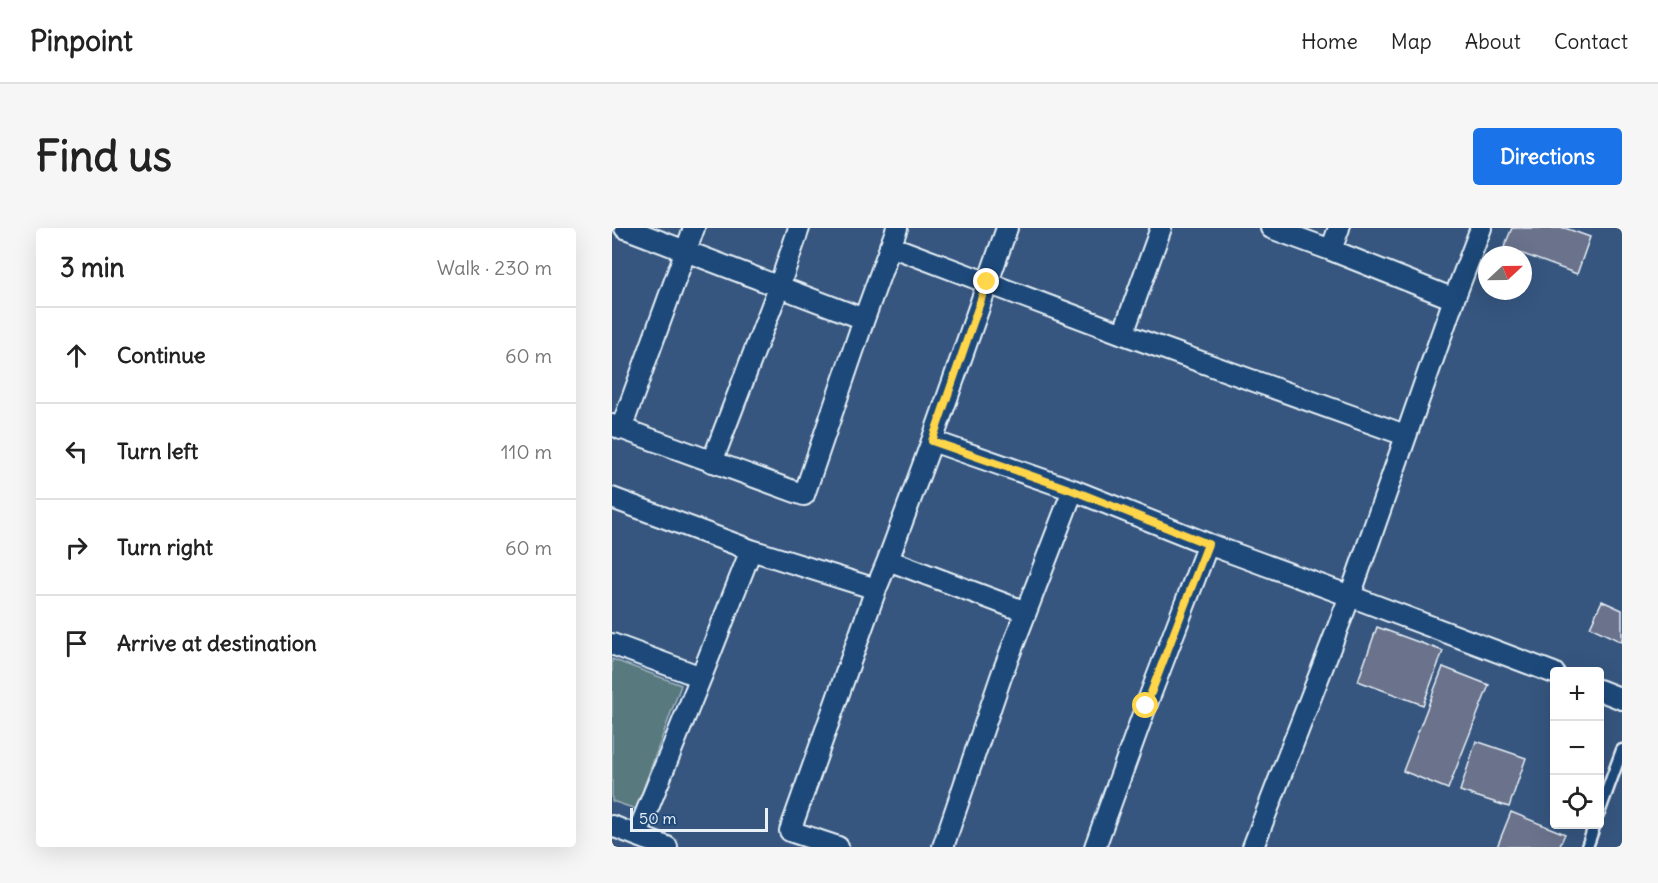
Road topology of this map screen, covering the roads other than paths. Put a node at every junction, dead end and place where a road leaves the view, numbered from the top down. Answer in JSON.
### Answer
{"nodes":[{"id":1,"x":625,"y":228,"type":"edge"},
{"id":2,"x":694,"y":228,"type":"edge"},
{"id":3,"x":800,"y":228,"type":"edge"},
{"id":4,"x":1007,"y":228,"type":"edge"},
{"id":5,"x":1161,"y":228,"type":"edge"},
{"id":6,"x":1271,"y":228,"type":"edge"},
{"id":7,"x":1339,"y":228,"type":"edge"},
{"id":8,"x":1481,"y":228,"type":"edge"},
{"id":9,"x":893,"y":237,"type":"edge"},
{"id":10,"x":1331,"y":250,"type":"junction"},
{"id":11,"x":686,"y":251,"type":"junction"},
{"id":12,"x":987,"y":282,"type":"junction"},
{"id":13,"x":779,"y":286,"type":"junction"},
{"id":14,"x":1454,"y":299,"type":"junction"},
{"id":15,"x":864,"y":319,"type":"junction"},
{"id":16,"x":1123,"y":334,"type":"junction"},
{"id":17,"x":616,"y":427,"type":"edge"},
{"id":18,"x":1405,"y":435,"type":"junction"},
{"id":19,"x":932,"y":441,"type":"junction"},
{"id":20,"x":712,"y":462,"type":"junction"},
{"id":21,"x":1072,"y":490,"type":"junction"},
{"id":22,"x":612,"y":498,"type":"edge"},
{"id":23,"x":1208,"y":544,"type":"junction"},
{"id":24,"x":751,"y":550,"type":"junction"},
{"id":25,"x":888,"y":560,"type":"junction"},
{"id":26,"x":876,"y":589,"type":"junction"},
{"id":27,"x":1350,"y":596,"type":"junction"},
{"id":28,"x":1026,"y":612,"type":"junction"},
{"id":29,"x":612,"y":644,"type":"edge"},
{"id":30,"x":1550,"y":671,"type":"edge"},
{"id":31,"x":701,"y":677,"type":"junction"},
{"id":32,"x":1604,"y":692,"type":"edge"},
{"id":33,"x":1622,"y":699,"type":"edge"},
{"id":34,"x":1622,"y":750,"type":"edge"},
{"id":35,"x":1604,"y":799,"type":"edge"},
{"id":36,"x":612,"y":826,"type":"edge"},
{"id":37,"x":1594,"y":829,"type":"edge"},
{"id":38,"x":637,"y":835,"type":"junction"},
{"id":39,"x":787,"y":839,"type":"edge"},
{"id":40,"x":668,"y":847,"type":"edge"},
{"id":41,"x":837,"y":847,"type":"edge"},
{"id":42,"x":943,"y":847,"type":"edge"},
{"id":43,"x":1095,"y":847,"type":"edge"},
{"id":44,"x":1253,"y":847,"type":"edge"},
{"id":45,"x":1587,"y":847,"type":"edge"}],
"edges":[{"from":1,"to":11,"type":"street"},
{"from":2,"to":11,"type":"street"},
{"from":3,"to":13,"type":"street"},
{"from":4,"to":12,"type":"street"},
{"from":5,"to":16,"type":"street"},
{"from":6,"to":10,"type":"street"},
{"from":7,"to":10,"type":"street"},
{"from":8,"to":14,"type":"street"},
{"from":9,"to":12,"type":"street"},
{"from":9,"to":15,"type":"street"},
{"from":10,"to":14,"type":"street"},
{"from":11,"to":13,"type":"street"},
{"from":11,"to":17,"type":"street"},
{"from":12,"to":16,"type":"street"},
{"from":12,"to":19,"type":"street"},
{"from":13,"to":15,"type":"street"},
{"from":13,"to":20,"type":"street"},
{"from":14,"to":18,"type":"street"},
{"from":15,"to":20,"type":"street"},
{"from":16,"to":18,"type":"street"},
{"from":17,"to":20,"type":"street"},
{"from":18,"to":27,"type":"street"},
{"from":19,"to":21,"type":"street"},
{"from":19,"to":25,"type":"street"},
{"from":21,"to":23,"type":"street"},
{"from":21,"to":28,"type":"street"},
{"from":22,"to":24,"type":"street"},
{"from":23,"to":27,"type":"street"},
{"from":23,"to":43,"type":"street"},
{"from":24,"to":26,"type":"street"},
{"from":24,"to":31,"type":"street"},
{"from":25,"to":26,"type":"street"},
{"from":25,"to":28,"type":"street"},
{"from":26,"to":39,"type":"street"},
{"from":27,"to":30,"type":"street"},
{"from":27,"to":44,"type":"street"},
{"from":28,"to":42,"type":"street"},
{"from":29,"to":31,"type":"street"},
{"from":31,"to":38,"type":"street"},
{"from":32,"to":33,"type":"street"},
{"from":34,"to":35,"type":"lane"},
{"from":36,"to":38,"type":"street"},
{"from":37,"to":45,"type":"lane"},
{"from":38,"to":40,"type":"street"},
{"from":39,"to":41,"type":"street"}]}
